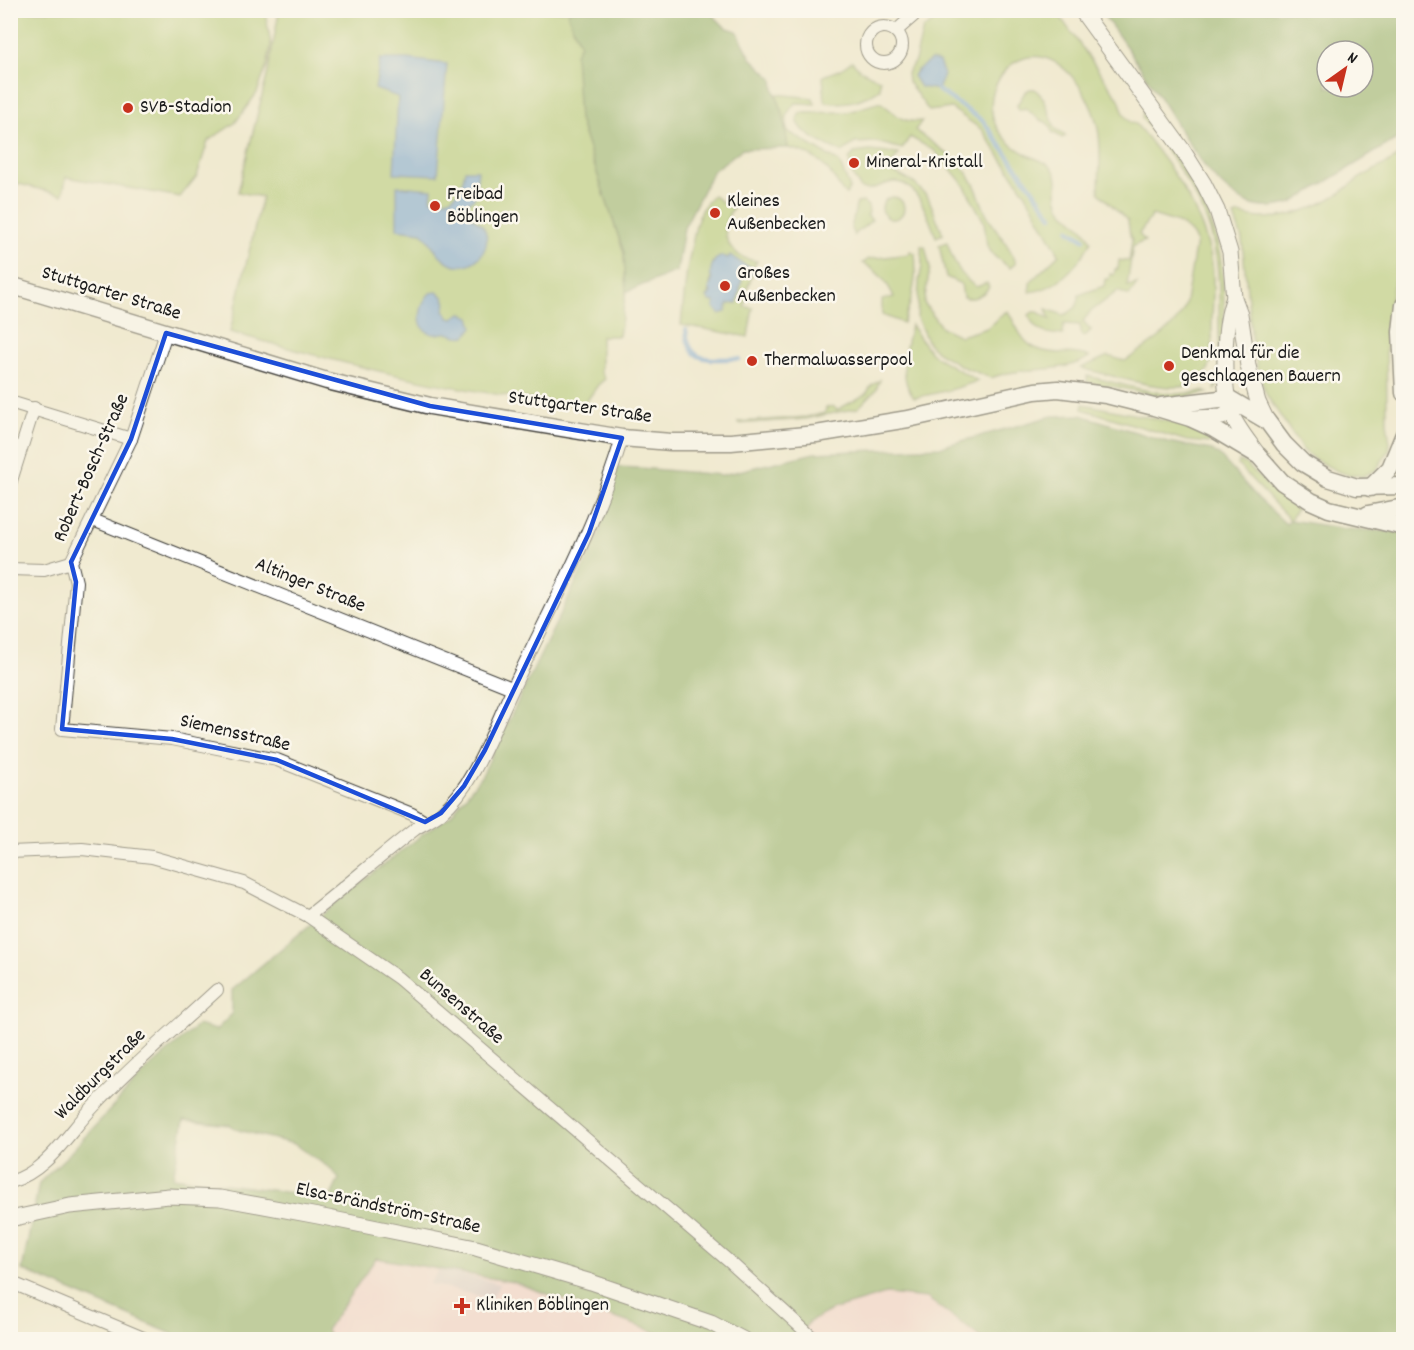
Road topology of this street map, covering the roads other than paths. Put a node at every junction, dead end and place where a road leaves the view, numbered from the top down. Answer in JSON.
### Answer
{"nodes":[{"id":1,"x":920,"y":10,"type":"edge"},
{"id":2,"x":1080,"y":10,"type":"edge"},
{"id":3,"x":896,"y":31,"type":"dead end"},
{"id":4,"x":10,"y":285,"type":"edge"},
{"id":5,"x":1234,"y":298,"type":"junction"},
{"id":6,"x":1404,"y":305,"type":"edge"},
{"id":7,"x":166,"y":333,"type":"junction"},
{"id":8,"x":1253,"y":383,"type":"junction"},
{"id":9,"x":1404,"y":393,"type":"edge"},
{"id":10,"x":10,"y":402,"type":"edge"},
{"id":11,"x":1233,"y":406,"type":"junction"},
{"id":12,"x":1154,"y":407,"type":"junction"},
{"id":13,"x":34,"y":408,"type":"junction"},
{"id":14,"x":1190,"y":418,"type":"junction"},
{"id":15,"x":1267,"y":422,"type":"junction"},
{"id":16,"x":1404,"y":434,"type":"edge"},
{"id":17,"x":622,"y":438,"type":"junction"},
{"id":18,"x":131,"y":439,"type":"junction"},
{"id":19,"x":1259,"y":456,"type":"junction"},
{"id":20,"x":10,"y":484,"type":"edge"},
{"id":21,"x":1404,"y":486,"type":"edge"},
{"id":22,"x":1370,"y":488,"type":"junction"},
{"id":23,"x":1404,"y":507,"type":"edge"},
{"id":24,"x":1362,"y":516,"type":"junction"},
{"id":25,"x":93,"y":520,"type":"junction"},
{"id":26,"x":1404,"y":527,"type":"edge"},
{"id":27,"x":71,"y":562,"type":"junction"},
{"id":28,"x":10,"y":569,"type":"edge"},
{"id":29,"x":512,"y":688,"type":"junction"},
{"id":30,"x":62,"y":729,"type":"joint"},
{"id":31,"x":425,"y":822,"type":"junction"},
{"id":32,"x":10,"y":852,"type":"edge"},
{"id":33,"x":308,"y":916,"type":"junction"},
{"id":34,"x":217,"y":990,"type":"dead end"},
{"id":35,"x":10,"y":1182,"type":"edge"},
{"id":36,"x":10,"y":1219,"type":"edge"},
{"id":37,"x":10,"y":1282,"type":"edge"},
{"id":38,"x":148,"y":1340,"type":"edge"},
{"id":39,"x":744,"y":1340,"type":"edge"},
{"id":40,"x":815,"y":1340,"type":"edge"}],
"edges":[{"from":1,"to":3,"type":"street"},
{"from":2,"to":5,"type":"street"},
{"from":4,"to":7,"type":"main road","name":"Stuttgarter Straße"},
{"from":5,"to":8,"type":"street"},
{"from":5,"to":11,"type":"street"},
{"from":6,"to":9,"type":"main road"},
{"from":7,"to":17,"type":"main road","name":"Stuttgarter Straße"},
{"from":7,"to":18,"type":"street","name":"Robert-Bosch-Straße"},
{"from":8,"to":11,"type":"street"},
{"from":8,"to":15,"type":"street"},
{"from":10,"to":13,"type":"street"},
{"from":11,"to":12,"type":"main road","name":"Stuttgarter Straße"},
{"from":11,"to":14,"type":"street","name":"Stuttgarter Straße"},
{"from":11,"to":15,"type":"main road"},
{"from":11,"to":19,"type":"street","name":"Stuttgarter Straße"},
{"from":12,"to":14,"type":"main road","name":"Stuttgarter Straße"},
{"from":12,"to":17,"type":"main road","name":"Stuttgarter Straße"},
{"from":13,"to":18,"type":"street"},
{"from":13,"to":20,"type":"street"},
{"from":14,"to":19,"type":"main road","name":"Stuttgarter Straße"},
{"from":15,"to":22,"type":"main road"},
{"from":16,"to":22,"type":"main road"},
{"from":17,"to":29,"type":"street"},
{"from":18,"to":25,"type":"street","name":"Robert-Bosch-Straße"},
{"from":19,"to":24,"type":"main road","name":"Stuttgarter Straße"},
{"from":21,"to":22,"type":"main road"},
{"from":23,"to":24,"type":"main road","name":"Stuttgarter Straße"},
{"from":24,"to":26,"type":"main road"},
{"from":25,"to":27,"type":"street","name":"Robert-Bosch-Straße"},
{"from":25,"to":29,"type":"street","name":"Altinger Straße"},
{"from":27,"to":28,"type":"street"},
{"from":27,"to":30,"type":"street","name":"Robert-Bosch-Straße"},
{"from":29,"to":31,"type":"street"},
{"from":30,"to":31,"type":"street","name":"Siemensstraße"},
{"from":31,"to":33,"type":"street"},
{"from":32,"to":33,"type":"street","name":"Bunsenstraße"},
{"from":33,"to":40,"type":"street","name":"Bunsenstraße"},
{"from":34,"to":35,"type":"street","name":"Waldburgstraße"},
{"from":36,"to":39,"type":"street","name":"Elsa-Brändström-Straße"},
{"from":37,"to":38,"type":"street"}]}
